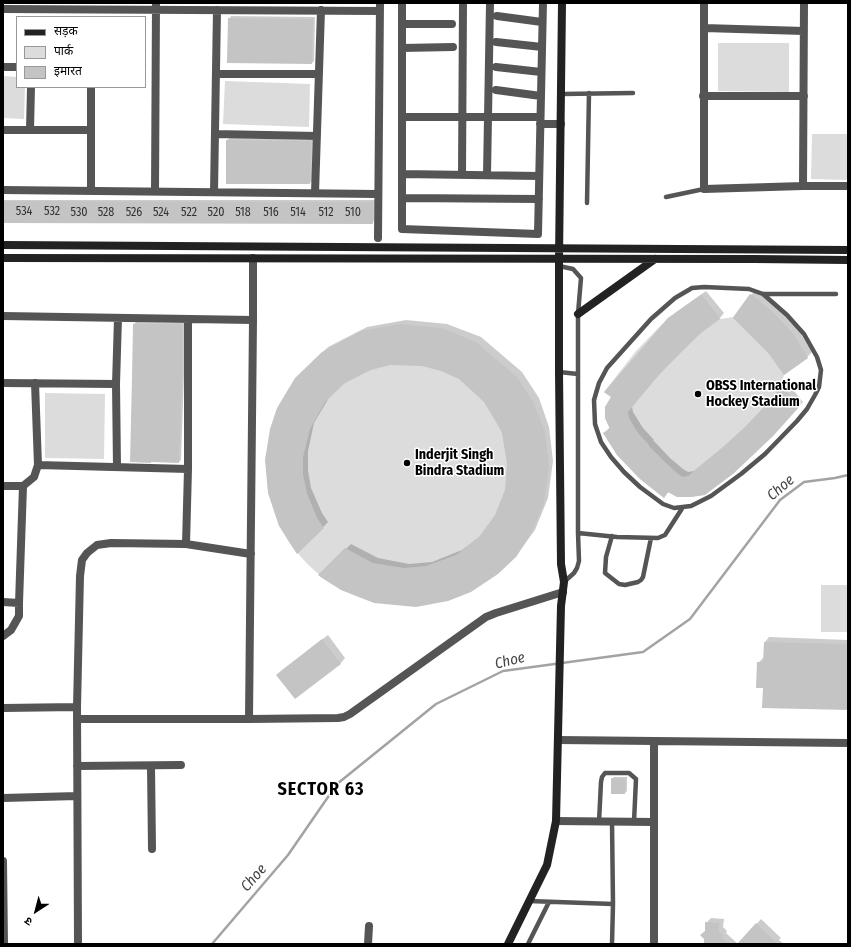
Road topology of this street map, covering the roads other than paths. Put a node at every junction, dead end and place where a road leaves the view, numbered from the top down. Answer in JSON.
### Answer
{"nodes":[{"id":1,"x":402,"y":3,"type":"edge"},
{"id":2,"x":462,"y":3,"type":"edge"},
{"id":3,"x":490,"y":3,"type":"edge"},
{"id":4,"x":543,"y":3,"type":"edge"},
{"id":5,"x":562,"y":3,"type":"edge"},
{"id":6,"x":704,"y":3,"type":"edge"},
{"id":7,"x":804,"y":3,"type":"edge"},
{"id":8,"x":156,"y":6,"type":"edge"},
{"id":9,"x":380,"y":7,"type":"edge"},
{"id":10,"x":3,"y":9,"type":"edge"},
{"id":11,"x":217,"y":10,"type":"junction"},
{"id":12,"x":321,"y":10,"type":"junction"},
{"id":13,"x":32,"y":13,"type":"edge"},
{"id":14,"x":91,"y":13,"type":"edge"},
{"id":15,"x":498,"y":16,"type":"dead end"},
{"id":16,"x":542,"y":22,"type":"junction"},
{"id":17,"x":402,"y":24,"type":"junction"},
{"id":18,"x":452,"y":24,"type":"dead end"},
{"id":19,"x":704,"y":28,"type":"junction"},
{"id":20,"x":804,"y":31,"type":"junction"},
{"id":21,"x":496,"y":42,"type":"dead end"},
{"id":22,"x":453,"y":47,"type":"dead end"},
{"id":23,"x":542,"y":47,"type":"junction"},
{"id":24,"x":402,"y":48,"type":"junction"},
{"id":25,"x":3,"y":67,"type":"edge"},
{"id":26,"x":16,"y":67,"type":"edge"},
{"id":27,"x":496,"y":67,"type":"dead end"},
{"id":28,"x":541,"y":72,"type":"junction"},
{"id":29,"x":216,"y":74,"type":"junction"},
{"id":30,"x":318,"y":74,"type":"junction"},
{"id":31,"x":31,"y":88,"type":"edge"},
{"id":32,"x":91,"y":88,"type":"edge"},
{"id":33,"x":496,"y":90,"type":"dead end"},
{"id":34,"x":632,"y":93,"type":"dead end"},
{"id":35,"x":562,"y":94,"type":"junction"},
{"id":36,"x":589,"y":94,"type":"junction"},
{"id":37,"x":541,"y":96,"type":"junction"},
{"id":38,"x":704,"y":96,"type":"junction"},
{"id":39,"x":804,"y":96,"type":"junction"},
{"id":40,"x":403,"y":117,"type":"junction"},
{"id":41,"x":462,"y":117,"type":"junction"},
{"id":42,"x":488,"y":117,"type":"junction"},
{"id":43,"x":540,"y":121,"type":"junction"},
{"id":44,"x":561,"y":124,"type":"junction"},
{"id":45,"x":3,"y":130,"type":"edge"},
{"id":46,"x":30,"y":130,"type":"junction"},
{"id":47,"x":90,"y":130,"type":"junction"},
{"id":48,"x":215,"y":134,"type":"junction"},
{"id":49,"x":317,"y":136,"type":"junction"},
{"id":50,"x":402,"y":174,"type":"junction"},
{"id":51,"x":462,"y":175,"type":"junction"},
{"id":52,"x":487,"y":175,"type":"junction"},
{"id":53,"x":539,"y":176,"type":"junction"},
{"id":54,"x":803,"y":186,"type":"junction"},
{"id":55,"x":848,"y":186,"type":"edge"},
{"id":56,"x":704,"y":189,"type":"junction"},
{"id":57,"x":3,"y":190,"type":"edge"},
{"id":58,"x":91,"y":191,"type":"junction"},
{"id":59,"x":155,"y":191,"type":"junction"},
{"id":60,"x":214,"y":192,"type":"junction"},
{"id":61,"x":315,"y":193,"type":"junction"},
{"id":62,"x":378,"y":194,"type":"junction"},
{"id":63,"x":666,"y":197,"type":"dead end"},
{"id":64,"x":402,"y":198,"type":"junction"},
{"id":65,"x":539,"y":199,"type":"junction"},
{"id":66,"x":588,"y":203,"type":"dead end"},
{"id":67,"x":378,"y":238,"type":"dead end"},
{"id":68,"x":3,"y":245,"type":"edge"},
{"id":69,"x":560,"y":249,"type":"junction"},
{"id":70,"x":848,"y":250,"type":"edge"},
{"id":71,"x":3,"y":258,"type":"edge"},
{"id":72,"x":253,"y":258,"type":"junction"},
{"id":73,"x":655,"y":259,"type":"junction"},
{"id":74,"x":848,"y":260,"type":"edge"},
{"id":75,"x":559,"y":262,"type":"junction"},
{"id":76,"x":763,"y":294,"type":"junction"},
{"id":77,"x":836,"y":294,"type":"dead end"},
{"id":78,"x":578,"y":314,"type":"junction"},
{"id":79,"x":3,"y":316,"type":"edge"},
{"id":80,"x":118,"y":318,"type":"junction"},
{"id":81,"x":188,"y":319,"type":"junction"},
{"id":82,"x":253,"y":320,"type":"junction"},
{"id":83,"x":559,"y":372,"type":"junction"},
{"id":84,"x":578,"y":374,"type":"junction"},
{"id":85,"x":3,"y":383,"type":"edge"},
{"id":86,"x":35,"y":384,"type":"junction"},
{"id":87,"x":116,"y":384,"type":"junction"},
{"id":88,"x":38,"y":465,"type":"junction"},
{"id":89,"x":117,"y":467,"type":"junction"},
{"id":90,"x":188,"y":469,"type":"junction"},
{"id":91,"x":3,"y":486,"type":"edge"},
{"id":92,"x":23,"y":486,"type":"junction"},
{"id":93,"x":682,"y":508,"type":"junction"},
{"id":94,"x":578,"y":533,"type":"junction"},
{"id":95,"x":612,"y":536,"type":"junction"},
{"id":96,"x":651,"y":538,"type":"junction"},
{"id":97,"x":186,"y":544,"type":"junction"},
{"id":98,"x":251,"y":554,"type":"junction"},
{"id":99,"x":564,"y":582,"type":"junction"},
{"id":100,"x":563,"y":592,"type":"junction"},
{"id":101,"x":3,"y":602,"type":"edge"},
{"id":102,"x":19,"y":603,"type":"junction"},
{"id":103,"x":3,"y":636,"type":"edge"},
{"id":104,"x":77,"y":707,"type":"junction"},
{"id":105,"x":3,"y":708,"type":"edge"},
{"id":106,"x":78,"y":719,"type":"junction"},
{"id":107,"x":250,"y":720,"type":"junction"},
{"id":108,"x":558,"y":740,"type":"junction"},
{"id":109,"x":654,"y":741,"type":"junction"},
{"id":110,"x":848,"y":743,"type":"edge"},
{"id":111,"x":181,"y":765,"type":"dead end"},
{"id":112,"x":77,"y":766,"type":"junction"},
{"id":113,"x":151,"y":766,"type":"junction"},
{"id":114,"x":77,"y":796,"type":"junction"},
{"id":115,"x":3,"y":798,"type":"edge"},
{"id":116,"x":556,"y":822,"type":"junction"},
{"id":117,"x":599,"y":822,"type":"junction"},
{"id":118,"x":612,"y":822,"type":"junction"},
{"id":119,"x":634,"y":822,"type":"junction"},
{"id":120,"x":654,"y":822,"type":"junction"},
{"id":121,"x":152,"y":849,"type":"dead end"},
{"id":122,"x":3,"y":860,"type":"edge"},
{"id":123,"x":3,"y":874,"type":"edge"},
{"id":124,"x":529,"y":901,"type":"junction"},
{"id":125,"x":549,"y":902,"type":"junction"},
{"id":126,"x":613,"y":904,"type":"junction"},
{"id":127,"x":369,"y":926,"type":"dead end"},
{"id":128,"x":78,"y":943,"type":"edge"},
{"id":129,"x":4,"y":944,"type":"edge"},
{"id":130,"x":368,"y":944,"type":"edge"},
{"id":131,"x":508,"y":944,"type":"edge"},
{"id":132,"x":528,"y":944,"type":"edge"},
{"id":133,"x":612,"y":944,"type":"edge"},
{"id":134,"x":654,"y":944,"type":"edge"}],
"edges":[{"from":1,"to":17,"type":"street"},
{"from":2,"to":41,"type":"street"},
{"from":3,"to":42,"type":"street"},
{"from":4,"to":16,"type":"street"},
{"from":5,"to":35,"type":"main road"},
{"from":6,"to":19,"type":"street"},
{"from":7,"to":20,"type":"street"},
{"from":8,"to":11,"type":"street"},
{"from":8,"to":14,"type":"street"},
{"from":8,"to":59,"type":"street"},
{"from":9,"to":12,"type":"street"},
{"from":9,"to":62,"type":"street"},
{"from":10,"to":13,"type":"street"},
{"from":11,"to":12,"type":"street"},
{"from":11,"to":29,"type":"street"},
{"from":12,"to":30,"type":"street"},
{"from":13,"to":14,"type":"street"},
{"from":15,"to":16,"type":"street"},
{"from":16,"to":23,"type":"street"},
{"from":17,"to":18,"type":"street"},
{"from":17,"to":24,"type":"street"},
{"from":19,"to":20,"type":"street"},
{"from":19,"to":38,"type":"street"},
{"from":20,"to":39,"type":"street"},
{"from":21,"to":23,"type":"street"},
{"from":22,"to":24,"type":"street"},
{"from":23,"to":28,"type":"street"},
{"from":24,"to":40,"type":"street"},
{"from":25,"to":26,"type":"street"},
{"from":27,"to":28,"type":"street"},
{"from":28,"to":37,"type":"street"},
{"from":29,"to":30,"type":"street"},
{"from":29,"to":48,"type":"street"},
{"from":30,"to":49,"type":"street"},
{"from":31,"to":46,"type":"street"},
{"from":32,"to":47,"type":"street"},
{"from":33,"to":37,"type":"street"},
{"from":34,"to":36,"type":"lane"},
{"from":35,"to":36,"type":"lane"},
{"from":35,"to":44,"type":"main road"},
{"from":36,"to":66,"type":"lane"},
{"from":37,"to":43,"type":"street"},
{"from":38,"to":39,"type":"street"},
{"from":38,"to":56,"type":"street"},
{"from":39,"to":54,"type":"street"},
{"from":40,"to":41,"type":"street"},
{"from":40,"to":50,"type":"street"},
{"from":41,"to":42,"type":"street"},
{"from":41,"to":51,"type":"street"},
{"from":42,"to":43,"type":"street"},
{"from":42,"to":52,"type":"street"},
{"from":43,"to":44,"type":"street"},
{"from":43,"to":53,"type":"street"},
{"from":44,"to":69,"type":"main road"},
{"from":45,"to":46,"type":"street"},
{"from":46,"to":47,"type":"street"},
{"from":47,"to":58,"type":"street"},
{"from":48,"to":49,"type":"street"},
{"from":48,"to":60,"type":"street"},
{"from":49,"to":61,"type":"street"},
{"from":50,"to":51,"type":"street"},
{"from":50,"to":64,"type":"street"},
{"from":51,"to":52,"type":"street"},
{"from":52,"to":53,"type":"street"},
{"from":53,"to":65,"type":"street"},
{"from":54,"to":55,"type":"street"},
{"from":54,"to":56,"type":"street"},
{"from":56,"to":63,"type":"lane"},
{"from":57,"to":58,"type":"street"},
{"from":58,"to":59,"type":"street"},
{"from":59,"to":60,"type":"street"},
{"from":60,"to":61,"type":"street"},
{"from":61,"to":62,"type":"street"},
{"from":62,"to":67,"type":"street"},
{"from":64,"to":65,"type":"street"},
{"from":64,"to":65,"type":"street"},
{"from":68,"to":69,"type":"main road"},
{"from":69,"to":70,"type":"main road"},
{"from":69,"to":75,"type":"main road"},
{"from":71,"to":72,"type":"main road"},
{"from":72,"to":75,"type":"main road"},
{"from":72,"to":82,"type":"street"},
{"from":73,"to":74,"type":"main road"},
{"from":73,"to":75,"type":"main road"},
{"from":73,"to":78,"type":"main road"},
{"from":75,"to":78,"type":"lane"},
{"from":75,"to":83,"type":"main road"},
{"from":76,"to":77,"type":"lane"},
{"from":76,"to":93,"type":"lane"},
{"from":76,"to":93,"type":"lane"},
{"from":78,"to":84,"type":"lane"},
{"from":79,"to":80,"type":"street"},
{"from":80,"to":81,"type":"street"},
{"from":80,"to":87,"type":"street"},
{"from":81,"to":82,"type":"street"},
{"from":81,"to":90,"type":"street"},
{"from":82,"to":98,"type":"street"},
{"from":83,"to":84,"type":"lane"},
{"from":83,"to":99,"type":"main road"},
{"from":84,"to":94,"type":"lane"},
{"from":85,"to":86,"type":"street"},
{"from":86,"to":87,"type":"street"},
{"from":86,"to":88,"type":"street"},
{"from":87,"to":89,"type":"street"},
{"from":88,"to":89,"type":"street"},
{"from":88,"to":92,"type":"street"},
{"from":89,"to":90,"type":"street"},
{"from":90,"to":97,"type":"street"},
{"from":91,"to":92,"type":"street"},
{"from":92,"to":102,"type":"street"},
{"from":93,"to":96,"type":"lane"},
{"from":94,"to":95,"type":"lane"},
{"from":94,"to":99,"type":"lane"},
{"from":95,"to":96,"type":"lane"},
{"from":95,"to":96,"type":"lane"},
{"from":97,"to":98,"type":"street"},
{"from":97,"to":104,"type":"street"},
{"from":98,"to":107,"type":"street"},
{"from":99,"to":100,"type":"main road"},
{"from":100,"to":107,"type":"street"},
{"from":100,"to":108,"type":"main road"},
{"from":101,"to":102,"type":"street"},
{"from":102,"to":103,"type":"street"},
{"from":104,"to":105,"type":"street"},
{"from":104,"to":106,"type":"street"},
{"from":106,"to":107,"type":"street"},
{"from":106,"to":112,"type":"street"},
{"from":108,"to":109,"type":"street"},
{"from":108,"to":116,"type":"main road"},
{"from":109,"to":110,"type":"street"},
{"from":109,"to":120,"type":"street"},
{"from":111,"to":113,"type":"street"},
{"from":112,"to":113,"type":"street"},
{"from":112,"to":114,"type":"street"},
{"from":113,"to":121,"type":"street"},
{"from":114,"to":115,"type":"street"},
{"from":114,"to":128,"type":"street"},
{"from":116,"to":117,"type":"street"},
{"from":116,"to":124,"type":"main road"},
{"from":117,"to":118,"type":"street"},
{"from":117,"to":119,"type":"lane"},
{"from":118,"to":119,"type":"street"},
{"from":118,"to":126,"type":"lane"},
{"from":119,"to":120,"type":"street"},
{"from":120,"to":134,"type":"street"},
{"from":122,"to":123,"type":"street"},
{"from":123,"to":129,"type":"street"},
{"from":124,"to":125,"type":"lane"},
{"from":124,"to":131,"type":"main road"},
{"from":125,"to":126,"type":"lane"},
{"from":125,"to":132,"type":"lane"},
{"from":126,"to":133,"type":"lane"},
{"from":127,"to":130,"type":"street"}]}
